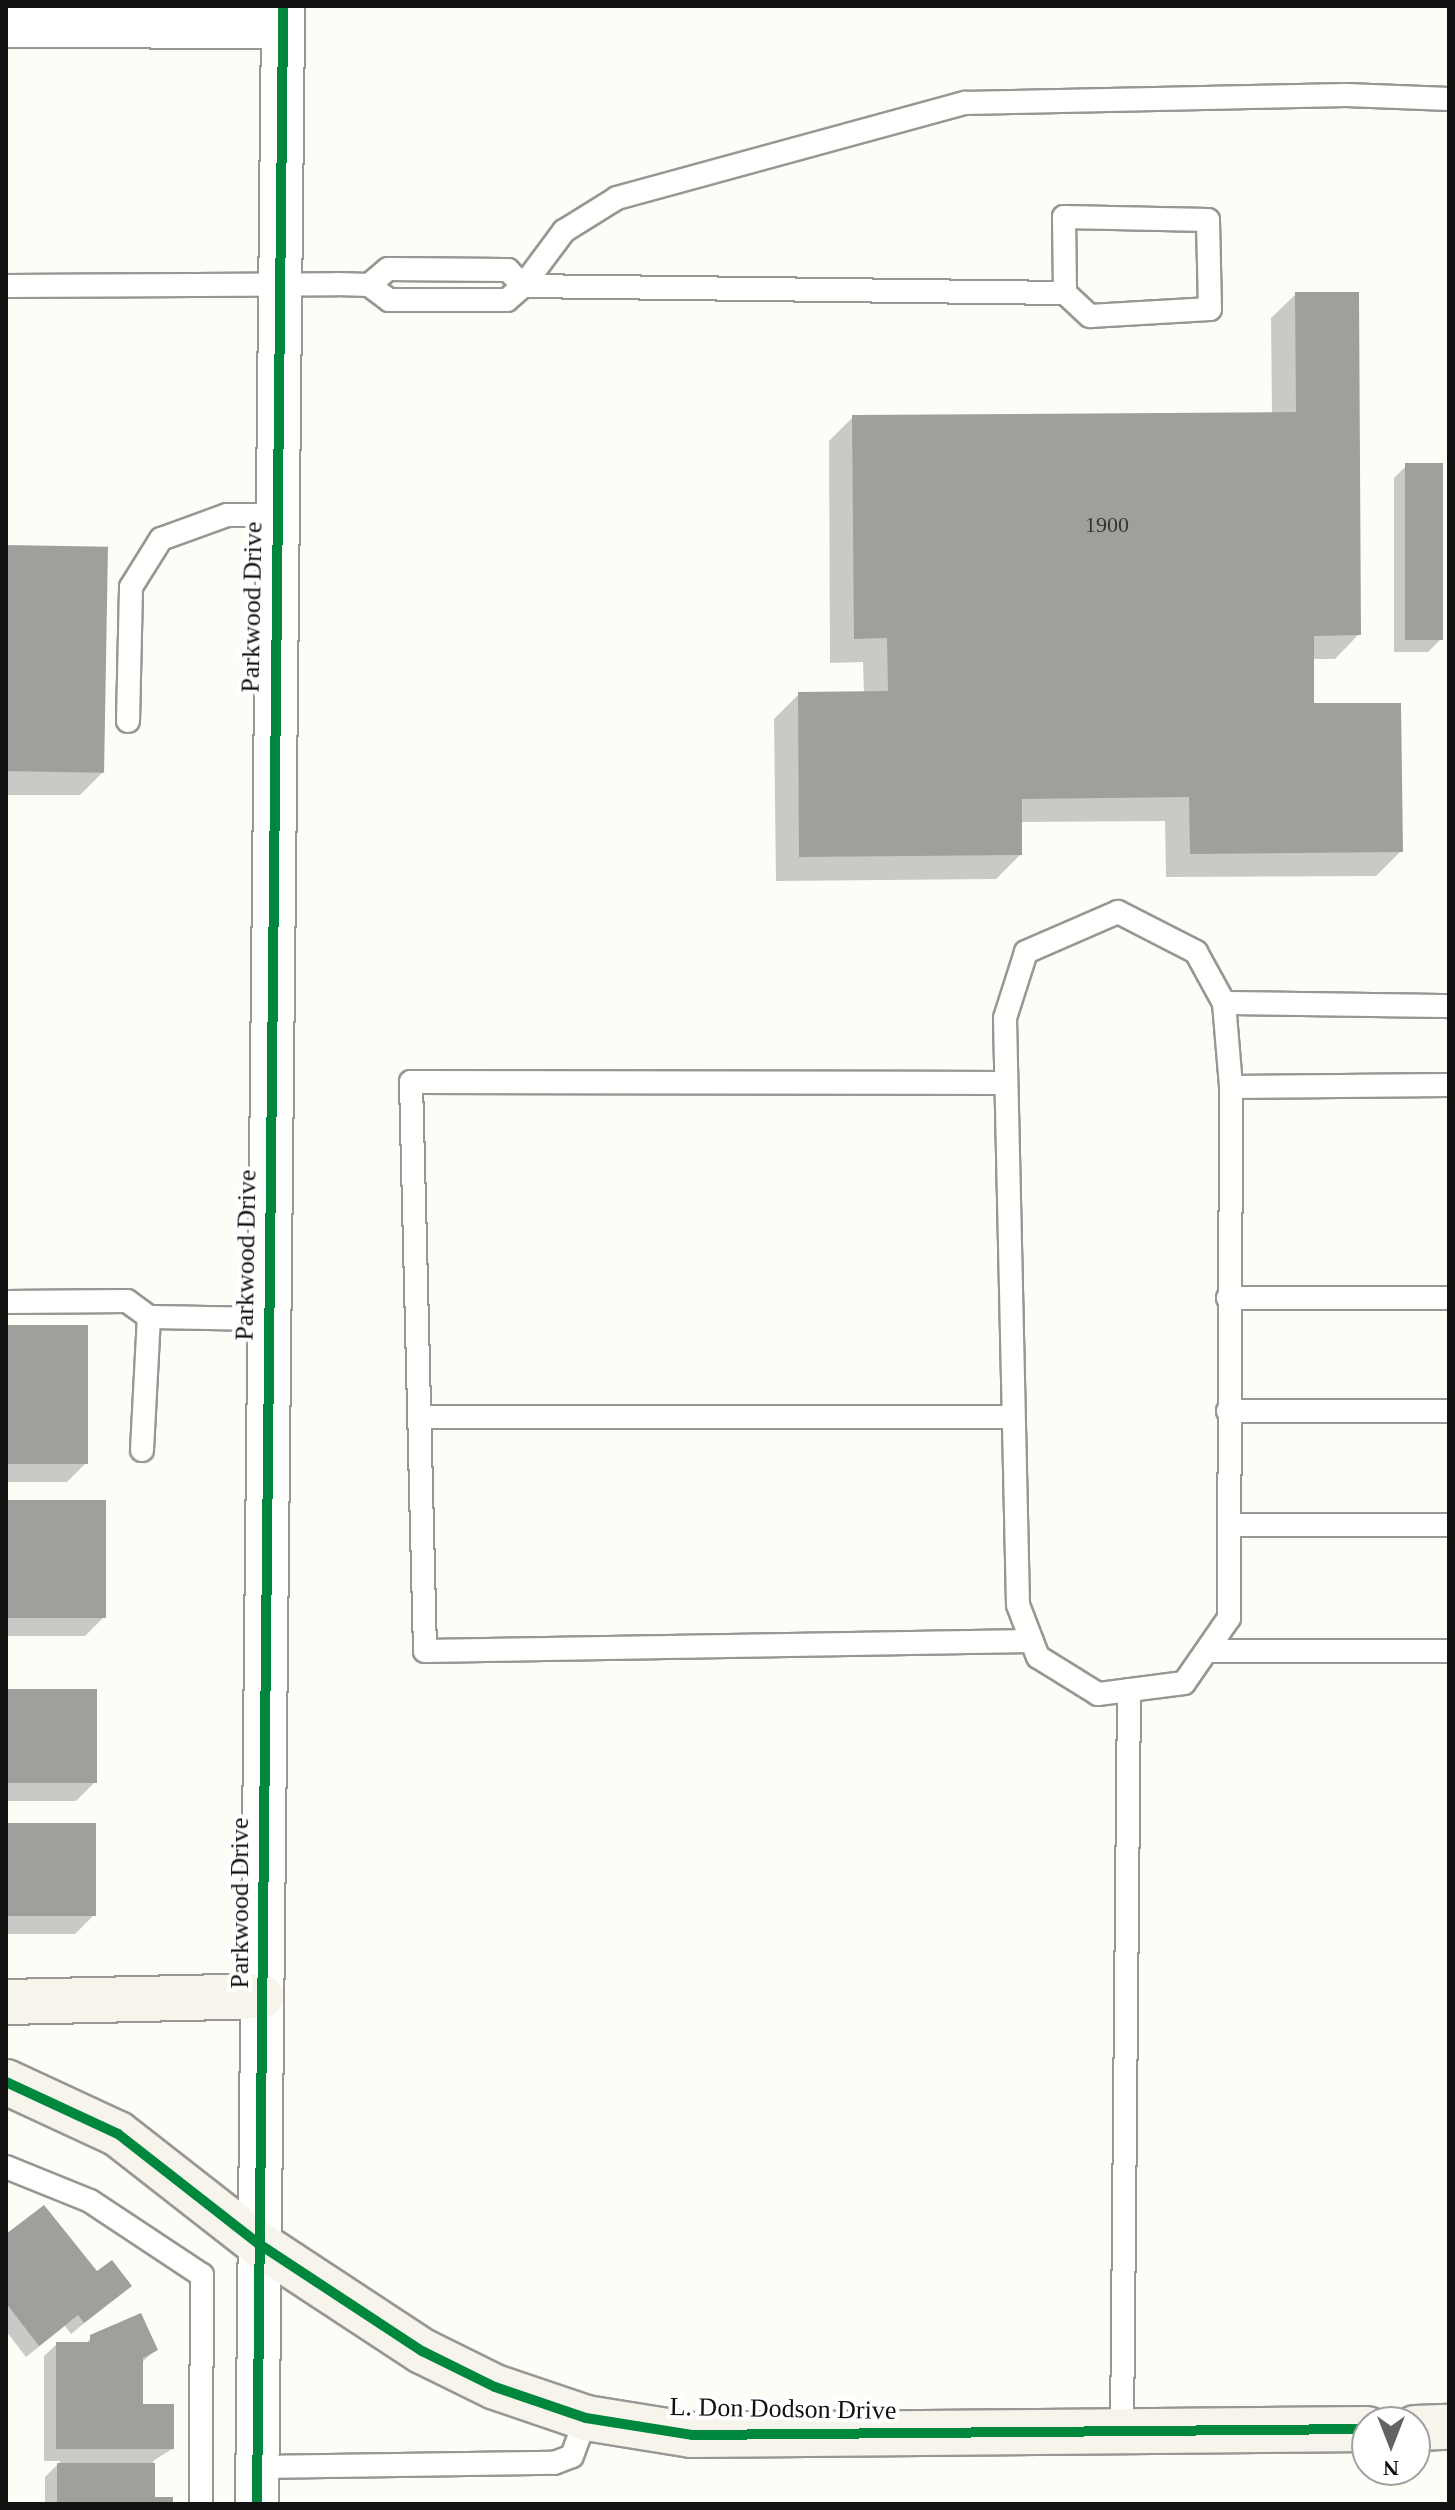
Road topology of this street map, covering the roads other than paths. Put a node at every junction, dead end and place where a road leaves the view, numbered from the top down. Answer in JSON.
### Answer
{"nodes":[{"id":1,"x":145,"y":16,"type":"edge"},
{"id":2,"x":283,"y":16,"type":"edge"},
{"id":3,"x":6,"y":26,"type":"edge"},
{"id":4,"x":1449,"y":99,"type":"edge"},
{"id":5,"x":279,"y":282,"type":"junction"},
{"id":6,"x":6,"y":286,"type":"edge"},
{"id":7,"x":523,"y":286,"type":"junction"},
{"id":8,"x":1065,"y":293,"type":"junction"},
{"id":9,"x":275,"y":515,"type":"junction"},
{"id":10,"x":128,"y":721,"type":"dead end"},
{"id":11,"x":1224,"y":1003,"type":"junction"},
{"id":12,"x":1449,"y":1006,"type":"edge"},
{"id":13,"x":1006,"y":1083,"type":"junction"},
{"id":14,"x":1449,"y":1085,"type":"edge"},
{"id":15,"x":1231,"y":1087,"type":"junction"},
{"id":16,"x":1228,"y":1298,"type":"junction"},
{"id":17,"x":1449,"y":1298,"type":"edge"},
{"id":18,"x":6,"y":1302,"type":"edge"},
{"id":19,"x":149,"y":1317,"type":"junction"},
{"id":20,"x":267,"y":1319,"type":"junction"},
{"id":21,"x":1228,"y":1411,"type":"junction"},
{"id":22,"x":1449,"y":1411,"type":"edge"},
{"id":23,"x":419,"y":1417,"type":"junction"},
{"id":24,"x":1013,"y":1417,"type":"junction"},
{"id":25,"x":142,"y":1450,"type":"dead end"},
{"id":26,"x":1229,"y":1525,"type":"junction"},
{"id":27,"x":1449,"y":1525,"type":"edge"},
{"id":28,"x":1032,"y":1641,"type":"junction"},
{"id":29,"x":1207,"y":1651,"type":"junction"},
{"id":30,"x":1449,"y":1651,"type":"edge"},
{"id":31,"x":1129,"y":1690,"type":"junction"},
{"id":32,"x":261,"y":1996,"type":"junction"},
{"id":33,"x":6,"y":2002,"type":"edge"},
{"id":34,"x":6,"y":2082,"type":"edge"},
{"id":35,"x":6,"y":2167,"type":"edge"},
{"id":36,"x":259,"y":2244,"type":"junction"},
{"id":37,"x":586,"y":2418,"type":"junction"},
{"id":38,"x":1351,"y":2429,"type":"edge"},
{"id":39,"x":1122,"y":2432,"type":"junction"},
{"id":40,"x":257,"y":2486,"type":"edge"},
{"id":41,"x":201,"y":2504,"type":"edge"}],
"edges":[{"from":1,"to":2,"type":"street"},
{"from":1,"to":3,"type":"street"},
{"from":2,"to":5,"type":"street","name":"Parkwood Drive"},
{"from":4,"to":7,"type":"lane"},
{"from":5,"to":6,"type":"lane"},
{"from":5,"to":7,"type":"lane"},
{"from":5,"to":9,"type":"street","name":"Parkwood Drive"},
{"from":7,"to":8,"type":"lane"},
{"from":8,"to":8,"type":"lane"},
{"from":9,"to":10,"type":"lane"},
{"from":9,"to":20,"type":"street","name":"Parkwood Drive"},
{"from":11,"to":12,"type":"lane"},
{"from":11,"to":13,"type":"lane"},
{"from":11,"to":15,"type":"lane"},
{"from":13,"to":23,"type":"lane"},
{"from":13,"to":24,"type":"lane"},
{"from":14,"to":15,"type":"lane"},
{"from":15,"to":16,"type":"lane"},
{"from":16,"to":17,"type":"lane"},
{"from":16,"to":21,"type":"lane"},
{"from":18,"to":19,"type":"lane"},
{"from":19,"to":20,"type":"lane"},
{"from":19,"to":25,"type":"lane"},
{"from":20,"to":32,"type":"street","name":"Parkwood Drive"},
{"from":21,"to":22,"type":"lane"},
{"from":21,"to":26,"type":"lane"},
{"from":23,"to":24,"type":"lane"},
{"from":23,"to":28,"type":"lane"},
{"from":24,"to":28,"type":"lane"},
{"from":26,"to":27,"type":"lane"},
{"from":26,"to":29,"type":"lane"},
{"from":28,"to":31,"type":"lane"},
{"from":29,"to":30,"type":"lane"},
{"from":29,"to":31,"type":"lane"},
{"from":31,"to":39,"type":"lane"},
{"from":32,"to":33,"type":"street"},
{"from":32,"to":36,"type":"street","name":"Parkwood Drive"},
{"from":34,"to":36,"type":"street","name":"L. Don Dodson Drive"},
{"from":35,"to":41,"type":"lane"},
{"from":36,"to":37,"type":"street","name":"L. Don Dodson Drive"},
{"from":36,"to":40,"type":"street","name":"Parkwood Drive"},
{"from":37,"to":39,"type":"street","name":"L. Don Dodson Drive"},
{"from":37,"to":40,"type":"lane"},
{"from":38,"to":39,"type":"street","name":"L. Don Dodson Drive"}]}
